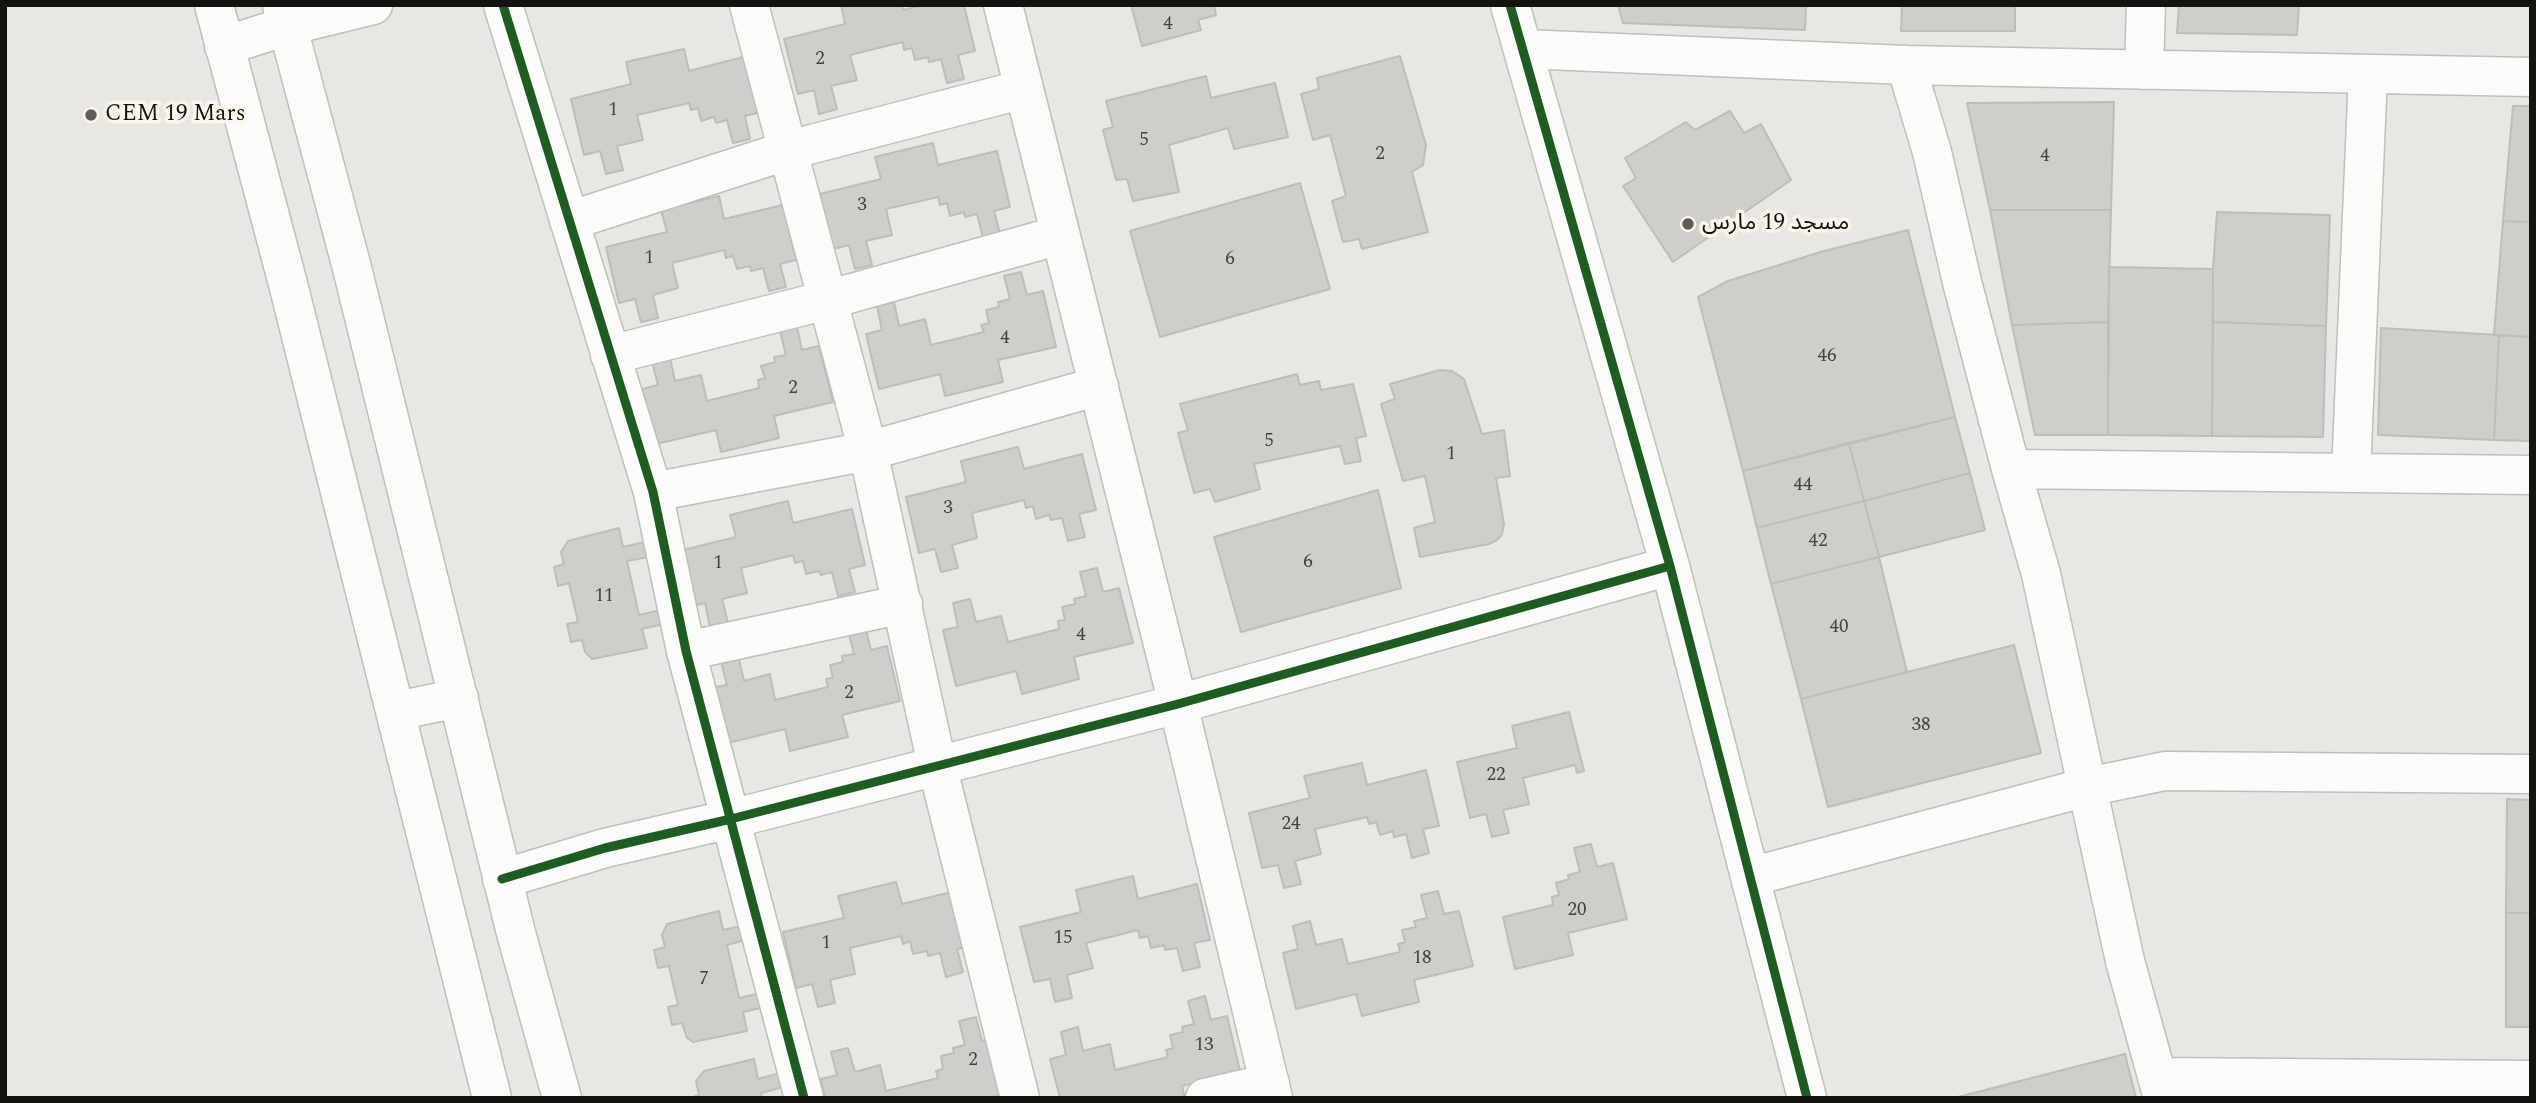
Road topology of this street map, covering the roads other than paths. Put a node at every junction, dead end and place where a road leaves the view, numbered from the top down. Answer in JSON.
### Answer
{"nodes":[{"id":1,"x":214,"y":5,"type":"edge"},
{"id":2,"x":373,"y":5,"type":"edge"},
{"id":3,"x":503,"y":5,"type":"edge"},
{"id":4,"x":749,"y":5,"type":"edge"},
{"id":5,"x":1003,"y":5,"type":"edge"},
{"id":6,"x":1510,"y":5,"type":"edge"},
{"id":7,"x":2146,"y":5,"type":"edge"},
{"id":8,"x":285,"y":16,"type":"edge"},
{"id":9,"x":225,"y":46,"type":"junction"},
{"id":10,"x":1523,"y":49,"type":"junction"},
{"id":11,"x":1906,"y":65,"type":"junction"},
{"id":12,"x":2144,"y":70,"type":"junction"},
{"id":13,"x":2368,"y":74,"type":"junction"},
{"id":14,"x":2531,"y":78,"type":"edge"},
{"id":15,"x":1024,"y":89,"type":"junction"},
{"id":16,"x":789,"y":150,"type":"junction"},
{"id":17,"x":569,"y":221,"type":"junction"},
{"id":18,"x":1060,"y":235,"type":"junction"},
{"id":19,"x":827,"y":300,"type":"junction"},
{"id":20,"x":610,"y":355,"type":"junction"},
{"id":21,"x":1099,"y":386,"type":"junction"},
{"id":22,"x":867,"y":451,"type":"junction"},
{"id":23,"x":2011,"y":469,"type":"junction"},
{"id":24,"x":2351,"y":473,"type":"junction"},
{"id":25,"x":2531,"y":475,"type":"edge"},
{"id":26,"x":653,"y":492,"type":"junction"},
{"id":27,"x":1670,"y":566,"type":"junction"},
{"id":28,"x":903,"y":604,"type":"junction"},
{"id":29,"x":686,"y":651,"type":"junction"},
{"id":30,"x":459,"y":698,"type":"junction"},
{"id":31,"x":1178,"y":704,"type":"junction"},
{"id":32,"x":397,"y":711,"type":"junction"},
{"id":33,"x":937,"y":765,"type":"junction"},
{"id":34,"x":2531,"y":774,"type":"edge"},
{"id":35,"x":2087,"y":787,"type":"junction"},
{"id":36,"x":731,"y":819,"type":"junction"},
{"id":37,"x":1750,"y":877,"type":"junction"},
{"id":38,"x":502,"y":879,"type":"junction"},
{"id":39,"x":2531,"y":1080,"type":"edge"},
{"id":40,"x":2160,"y":1087,"type":"edge"},
{"id":41,"x":1271,"y":1090,"type":"edge"},
{"id":42,"x":492,"y":1098,"type":"edge"},
{"id":43,"x":562,"y":1098,"type":"edge"},
{"id":44,"x":804,"y":1098,"type":"edge"},
{"id":45,"x":1020,"y":1098,"type":"edge"},
{"id":46,"x":1205,"y":1098,"type":"edge"},
{"id":47,"x":1807,"y":1098,"type":"edge"}],
"edges":[{"from":1,"to":9,"type":"street"},
{"from":2,"to":8,"type":"street"},
{"from":3,"to":17,"type":"street"},
{"from":4,"to":16,"type":"street"},
{"from":5,"to":15,"type":"street"},
{"from":6,"to":10,"type":"street"},
{"from":7,"to":12,"type":"street"},
{"from":8,"to":9,"type":"street"},
{"from":8,"to":30,"type":"street"},
{"from":9,"to":32,"type":"street"},
{"from":10,"to":11,"type":"street"},
{"from":10,"to":27,"type":"street"},
{"from":11,"to":12,"type":"street"},
{"from":11,"to":23,"type":"street"},
{"from":12,"to":13,"type":"street"},
{"from":13,"to":14,"type":"street"},
{"from":13,"to":24,"type":"street"},
{"from":15,"to":16,"type":"street"},
{"from":15,"to":18,"type":"street"},
{"from":16,"to":17,"type":"street"},
{"from":16,"to":19,"type":"street"},
{"from":17,"to":20,"type":"street"},
{"from":18,"to":19,"type":"street"},
{"from":18,"to":21,"type":"street"},
{"from":19,"to":20,"type":"street"},
{"from":19,"to":22,"type":"street"},
{"from":20,"to":26,"type":"street"},
{"from":21,"to":22,"type":"street"},
{"from":21,"to":31,"type":"street"},
{"from":22,"to":26,"type":"street"},
{"from":22,"to":28,"type":"street"},
{"from":23,"to":24,"type":"street"},
{"from":23,"to":35,"type":"street"},
{"from":24,"to":25,"type":"street"},
{"from":26,"to":29,"type":"street"},
{"from":27,"to":31,"type":"street"},
{"from":27,"to":37,"type":"street"},
{"from":28,"to":29,"type":"street"},
{"from":28,"to":33,"type":"street"},
{"from":29,"to":36,"type":"street"},
{"from":30,"to":32,"type":"street"},
{"from":30,"to":38,"type":"street"},
{"from":31,"to":33,"type":"street"},
{"from":31,"to":41,"type":"street"},
{"from":32,"to":42,"type":"street"},
{"from":33,"to":36,"type":"street"},
{"from":33,"to":45,"type":"street"},
{"from":34,"to":35,"type":"street"},
{"from":35,"to":37,"type":"street"},
{"from":35,"to":40,"type":"street"},
{"from":36,"to":38,"type":"street"},
{"from":36,"to":44,"type":"street"},
{"from":37,"to":47,"type":"street"},
{"from":38,"to":43,"type":"street"},
{"from":39,"to":40,"type":"street"},
{"from":41,"to":46,"type":"street"}]}
